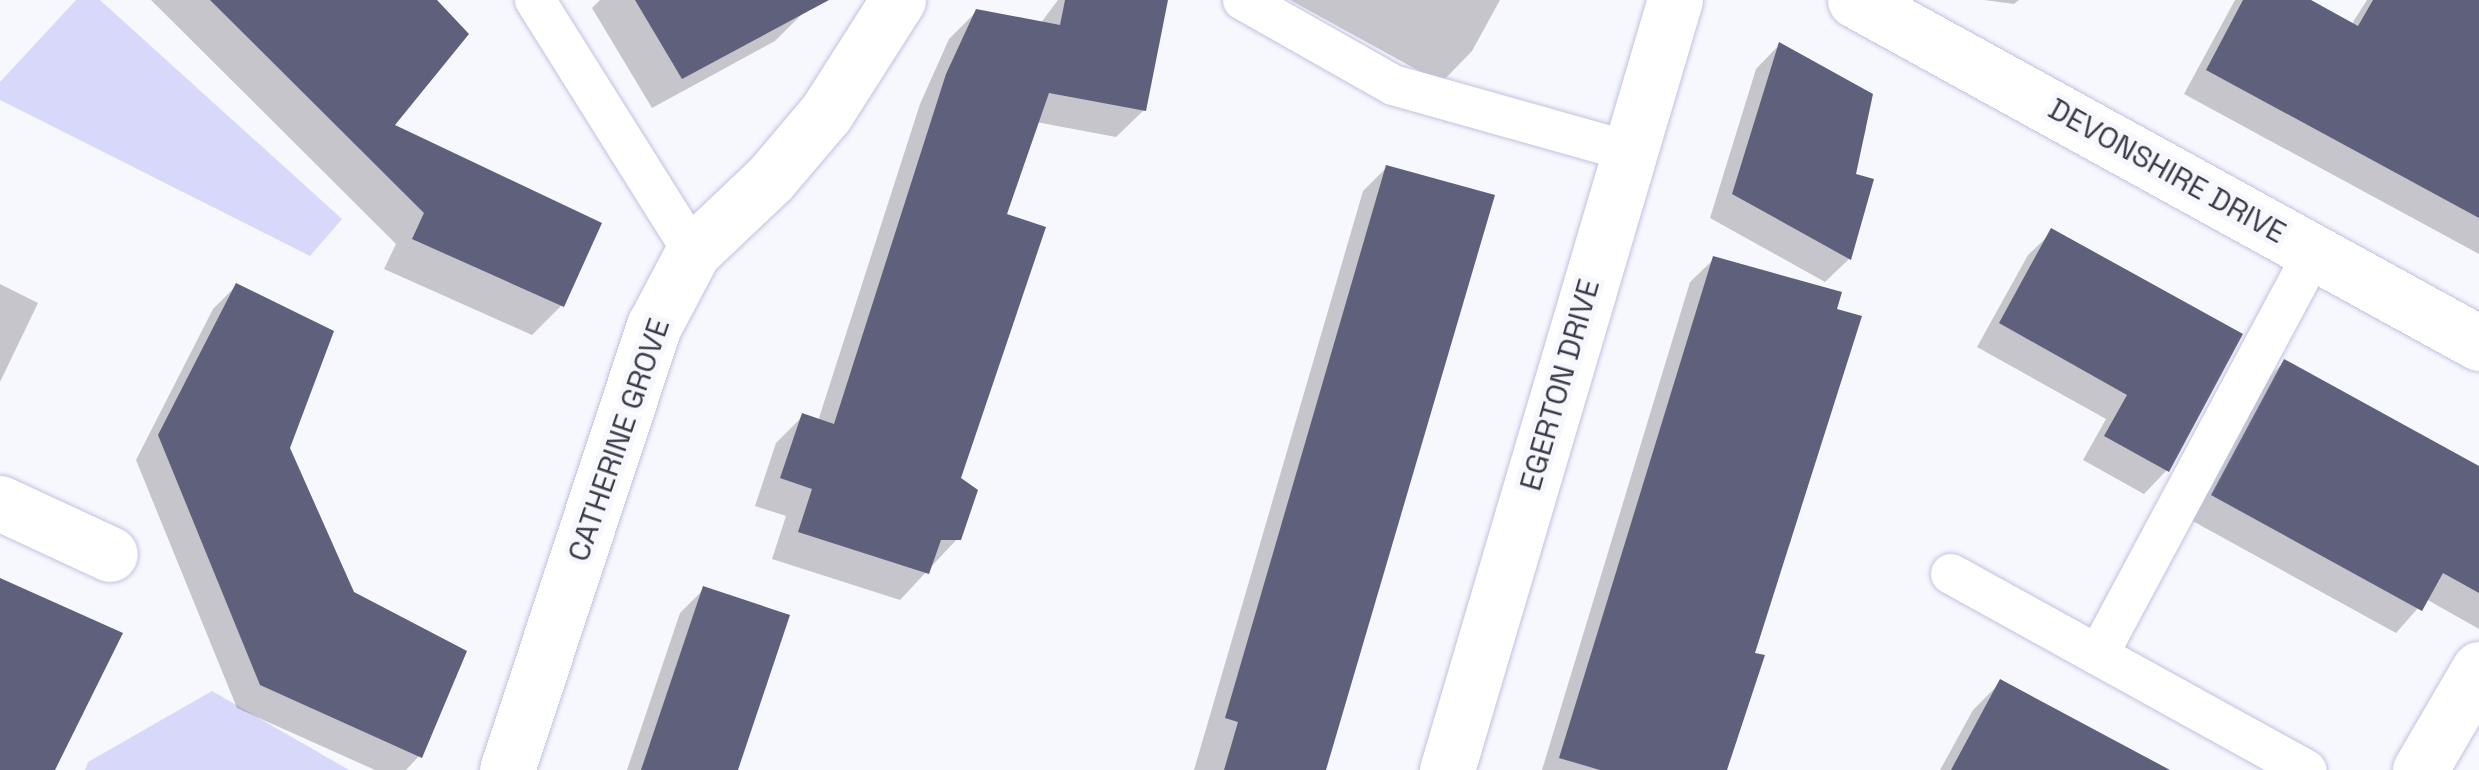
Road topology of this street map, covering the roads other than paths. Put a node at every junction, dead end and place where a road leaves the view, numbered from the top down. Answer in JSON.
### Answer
{"nodes":[{"id":1,"x":535,"y":0,"type":"edge"},
{"id":2,"x":898,"y":0,"type":"edge"},
{"id":3,"x":1243,"y":0,"type":"edge"},
{"id":4,"x":1676,"y":0,"type":"edge"},
{"id":5,"x":1855,"y":0,"type":"edge"},
{"id":6,"x":1628,"y":151,"type":"junction"},
{"id":7,"x":693,"y":252,"type":"junction"},
{"id":8,"x":2314,"y":252,"type":"junction"},
{"id":9,"x":2479,"y":343,"type":"edge"},
{"id":10,"x":0,"y":503,"type":"edge"},
{"id":11,"x":110,"y":554,"type":"dead end"},
{"id":12,"x":1950,"y":574,"type":"dead end"},
{"id":13,"x":2098,"y":655,"type":"junction"},
{"id":14,"x":2479,"y":669,"type":"edge"},
{"id":15,"x":507,"y":770,"type":"edge"},
{"id":16,"x":1447,"y":770,"type":"edge"},
{"id":17,"x":2306,"y":770,"type":"edge"},
{"id":18,"x":2420,"y":770,"type":"edge"}],
"edges":[{"from":1,"to":7,"type":"lane"},
{"from":2,"to":7,"type":"street","name":"CATHERINE GROVE"},
{"from":3,"to":6,"type":"lane"},
{"from":4,"to":6,"type":"street","name":"EGERTON DRIVE"},
{"from":5,"to":8,"type":"street","name":"DEVONSHIRE DRIVE"},
{"from":6,"to":16,"type":"street","name":"EGERTON DRIVE"},
{"from":7,"to":15,"type":"street","name":"CATHERINE GROVE"},
{"from":8,"to":9,"type":"street","name":"DEVONSHIRE DRIVE"},
{"from":8,"to":13,"type":"lane"},
{"from":10,"to":11,"type":"street"},
{"from":12,"to":13,"type":"lane"},
{"from":13,"to":17,"type":"lane"},
{"from":14,"to":18,"type":"street"}]}
